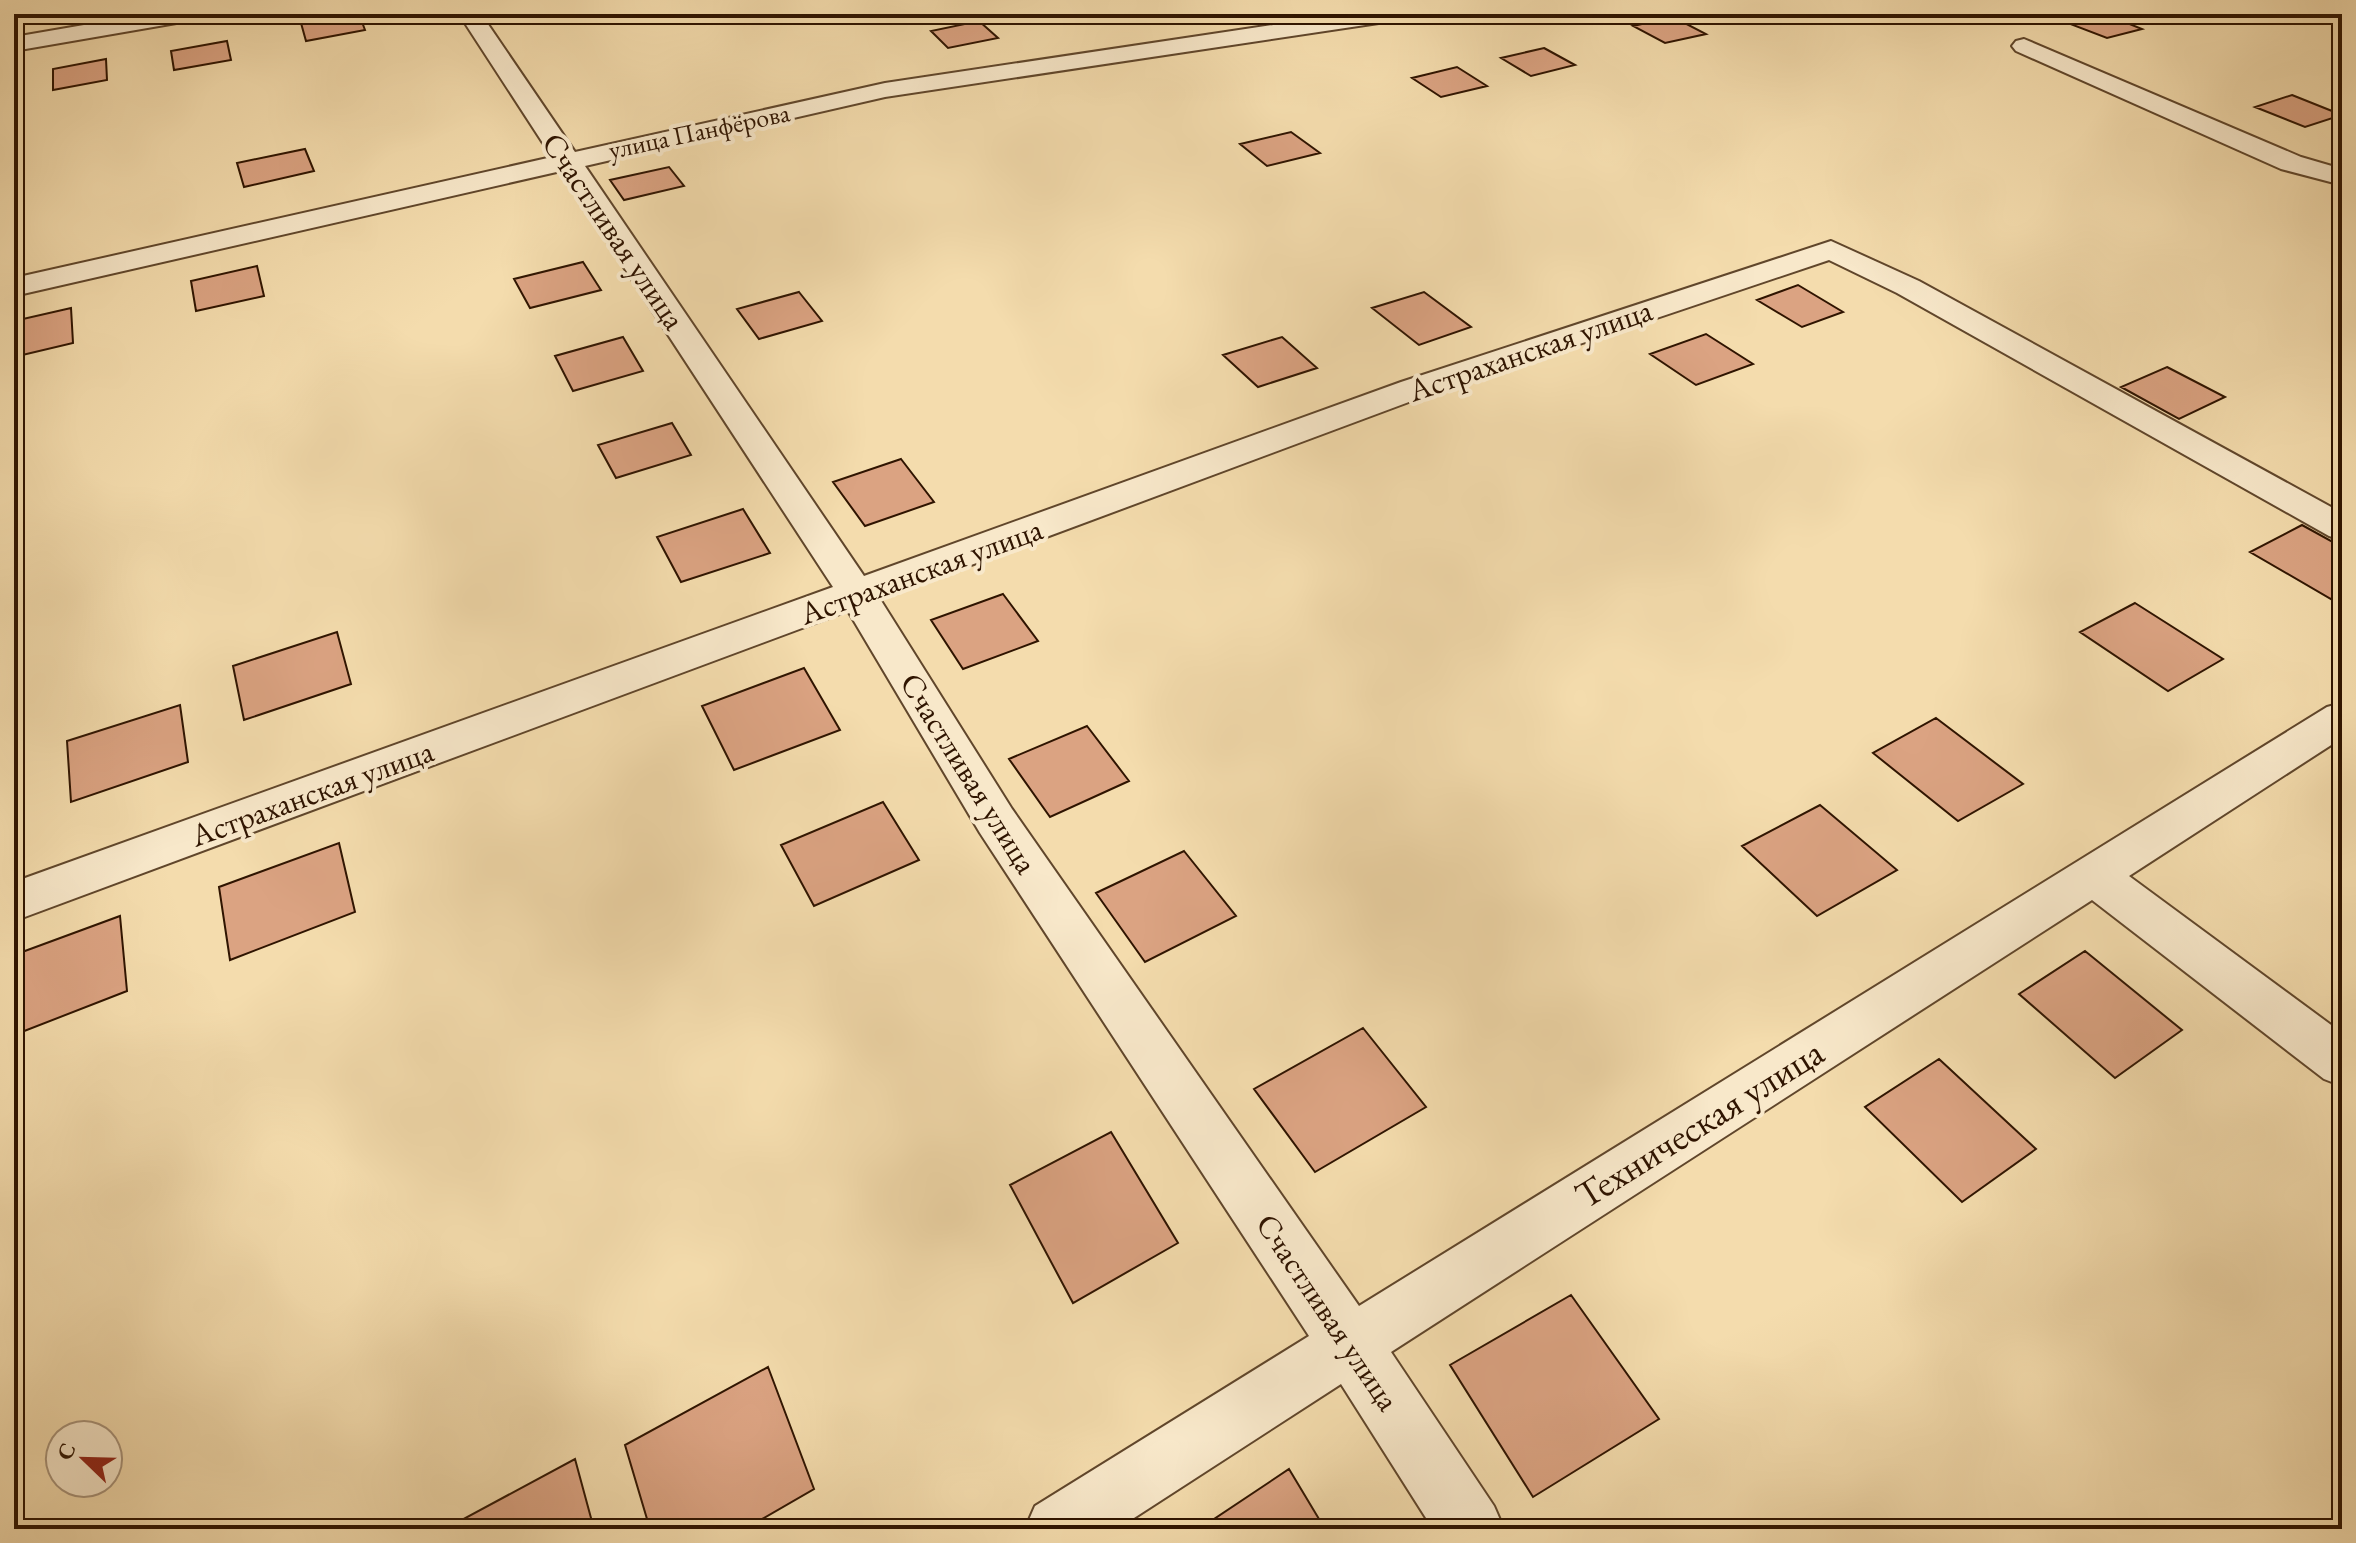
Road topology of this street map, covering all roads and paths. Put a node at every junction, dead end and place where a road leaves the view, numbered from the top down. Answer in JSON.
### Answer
{"nodes":[{"id":1,"x":188,"y":14,"type":"edge"},
{"id":2,"x":470,"y":14,"type":"edge"},
{"id":3,"x":1392,"y":14,"type":"edge"},
{"id":4,"x":14,"y":44,"type":"edge"},
{"id":5,"x":2024,"y":46,"type":"dead end"},
{"id":6,"x":567,"y":161,"type":"junction"},
{"id":7,"x":2342,"y":177,"type":"edge"},
{"id":8,"x":14,"y":287,"type":"edge"},
{"id":9,"x":2342,"y":528,"type":"edge"},
{"id":10,"x":857,"y":594,"type":"junction"},
{"id":11,"x":2342,"y":718,"type":"edge"},
{"id":12,"x":2094,"y":875,"type":"junction"},
{"id":13,"x":14,"y":902,"type":"edge"},
{"id":14,"x":2342,"y":1063,"type":"edge"},
{"id":15,"x":1349,"y":1343,"type":"junction"},
{"id":16,"x":1058,"y":1529,"type":"edge"},
{"id":17,"x":1471,"y":1529,"type":"edge"}],
"edges":[{"from":1,"to":4,"type":"street"},
{"from":2,"to":6,"type":"street","name":"Счастливая улица"},
{"from":3,"to":6,"type":"street","name":"улица Панфёрова"},
{"from":5,"to":7,"type":"street"},
{"from":6,"to":8,"type":"street","name":"улица Панфёрова"},
{"from":6,"to":10,"type":"street","name":"Счастливая улица"},
{"from":9,"to":10,"type":"street","name":"Астраханская улица"},
{"from":10,"to":13,"type":"street","name":"Астраханская улица"},
{"from":10,"to":15,"type":"street","name":"Счастливая улица"},
{"from":11,"to":12,"type":"street","name":"Техническая улица"},
{"from":12,"to":14,"type":"street"},
{"from":12,"to":15,"type":"street","name":"Техническая улица"},
{"from":15,"to":16,"type":"street","name":"Техническая улица"},
{"from":15,"to":17,"type":"street","name":"Счастливая улица"}]}
